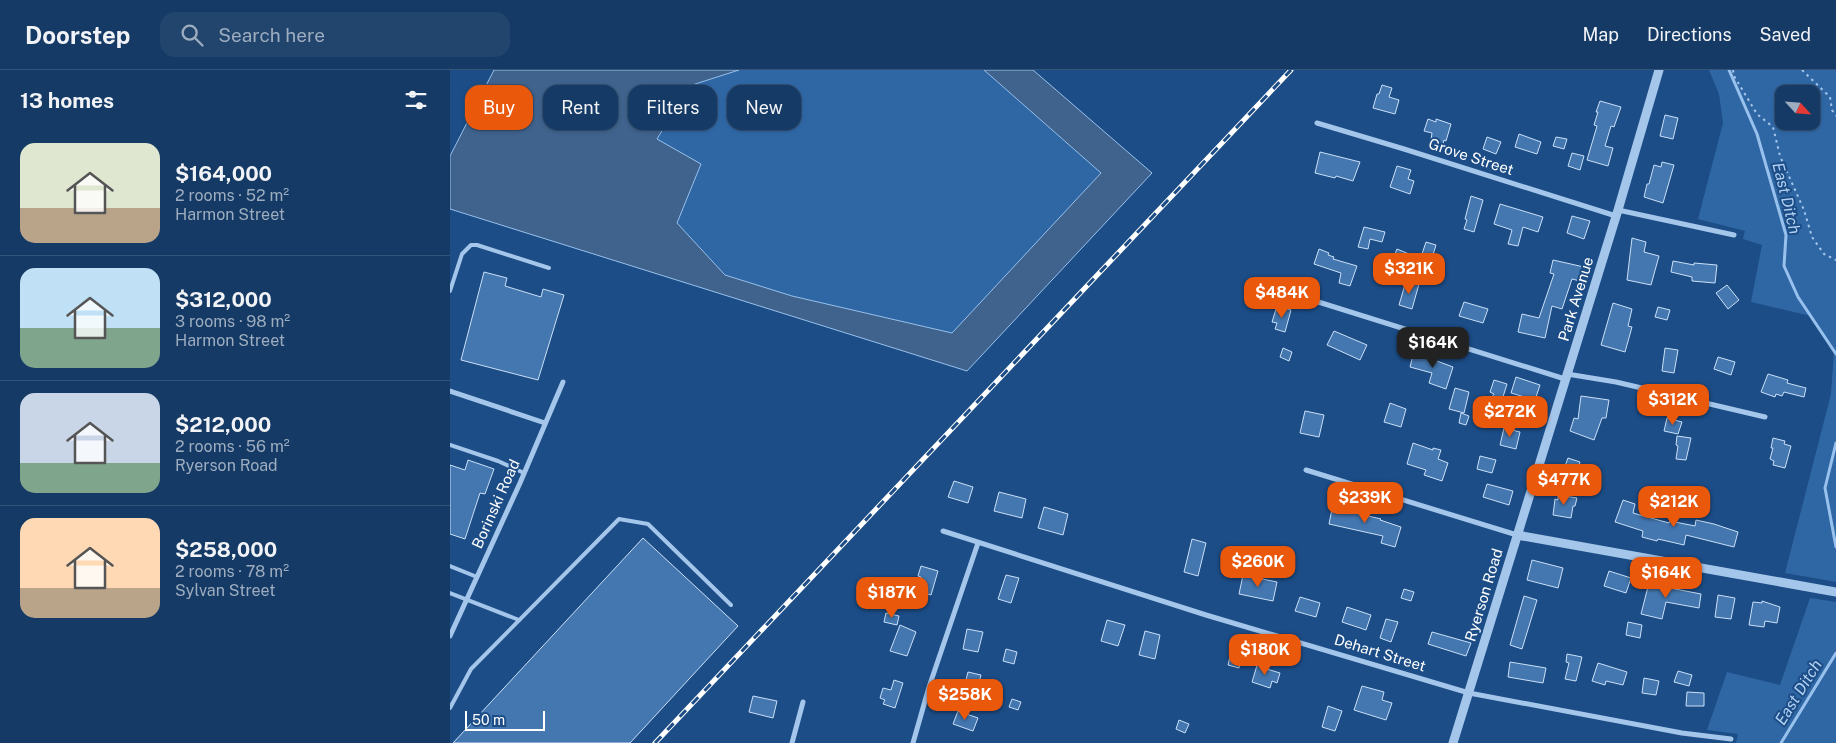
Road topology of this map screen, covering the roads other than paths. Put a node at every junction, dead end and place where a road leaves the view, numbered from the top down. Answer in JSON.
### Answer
{"nodes":[{"id":1,"x":1659,"y":70,"type":"edge"},
{"id":2,"x":1317,"y":123,"type":"dead end"},
{"id":3,"x":1617,"y":213,"type":"junction"},
{"id":4,"x":1734,"y":236,"type":"dead end"},
{"id":5,"x":549,"y":268,"type":"dead end"},
{"id":6,"x":1280,"y":290,"type":"dead end"},
{"id":7,"x":450,"y":291,"type":"edge"},
{"id":8,"x":1566,"y":376,"type":"junction"},
{"id":9,"x":563,"y":382,"type":"dead end"},
{"id":10,"x":450,"y":391,"type":"edge"},
{"id":11,"x":1765,"y":416,"type":"dead end"},
{"id":12,"x":545,"y":423,"type":"junction"},
{"id":13,"x":450,"y":445,"type":"edge"},
{"id":14,"x":1306,"y":470,"type":"dead end"},
{"id":15,"x":524,"y":473,"type":"junction"},
{"id":16,"x":943,"y":531,"type":"dead end"},
{"id":17,"x":1517,"y":535,"type":"junction"},
{"id":18,"x":978,"y":543,"type":"junction"},
{"id":19,"x":450,"y":566,"type":"edge"},
{"id":20,"x":477,"y":577,"type":"junction"},
{"id":21,"x":1836,"y":592,"type":"edge"},
{"id":22,"x":450,"y":593,"type":"edge"},
{"id":23,"x":467,"y":598,"type":"junction"},
{"id":24,"x":731,"y":605,"type":"dead end"},
{"id":25,"x":520,"y":620,"type":"junction"},
{"id":26,"x":450,"y":636,"type":"edge"},
{"id":27,"x":1469,"y":693,"type":"junction"},
{"id":28,"x":803,"y":702,"type":"dead end"},
{"id":29,"x":450,"y":708,"type":"edge"},
{"id":30,"x":1731,"y":739,"type":"dead end"},
{"id":31,"x":792,"y":743,"type":"edge"},
{"id":32,"x":913,"y":743,"type":"edge"},
{"id":33,"x":1453,"y":743,"type":"edge"}],
"edges":[{"from":1,"to":3,"type":"street","name":"Park Avenue"},
{"from":2,"to":3,"type":"street","name":"Grove Street"},
{"from":3,"to":4,"type":"street","name":"Grove Street"},
{"from":3,"to":8,"type":"street","name":"Park Avenue"},
{"from":5,"to":7,"type":"lane"},
{"from":6,"to":8,"type":"street"},
{"from":8,"to":11,"type":"street"},
{"from":8,"to":17,"type":"street","name":"Park Avenue"},
{"from":9,"to":12,"type":"street","name":"Borinski Road"},
{"from":10,"to":12,"type":"street"},
{"from":12,"to":15,"type":"street","name":"Borinski Road"},
{"from":13,"to":15,"type":"lane"},
{"from":14,"to":17,"type":"street"},
{"from":15,"to":20,"type":"street","name":"Borinski Road"},
{"from":16,"to":18,"type":"street","name":"Dehart Street"},
{"from":17,"to":21,"type":"street","name":"Ryerson Road"},
{"from":17,"to":27,"type":"street","name":"Ryerson Road"},
{"from":18,"to":27,"type":"street","name":"Dehart Street"},
{"from":18,"to":32,"type":"street"},
{"from":19,"to":20,"type":"lane"},
{"from":20,"to":23,"type":"street","name":"Borinski Road"},
{"from":22,"to":23,"type":"lane"},
{"from":23,"to":25,"type":"lane"},
{"from":23,"to":26,"type":"street","name":"Borinski Road"},
{"from":24,"to":25,"type":"lane"},
{"from":25,"to":29,"type":"lane"},
{"from":27,"to":30,"type":"street","name":"Dehart Street"},
{"from":27,"to":33,"type":"street","name":"Ryerson Road"},
{"from":28,"to":31,"type":"street"}]}
